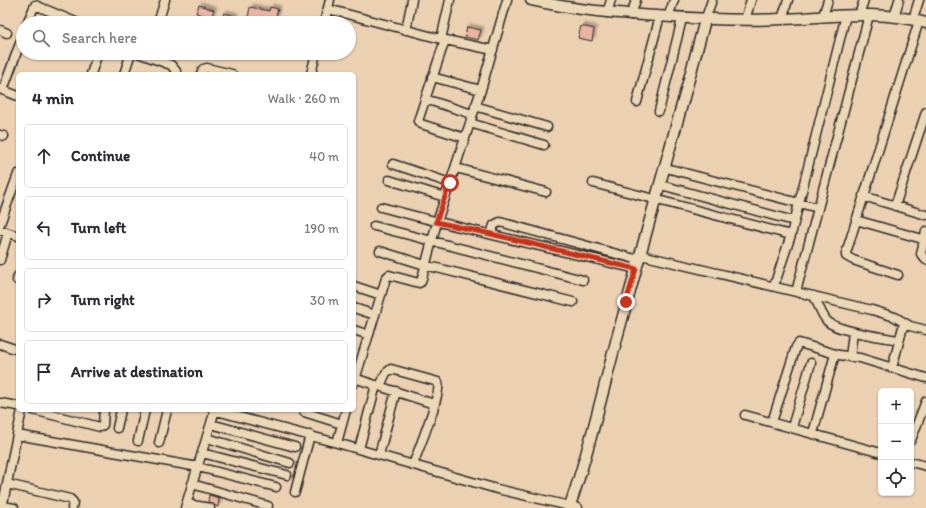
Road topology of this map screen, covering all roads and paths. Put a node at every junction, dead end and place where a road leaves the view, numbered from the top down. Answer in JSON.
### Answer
{"nodes":[{"id":1,"x":165,"y":0,"type":"edge"},
{"id":2,"x":330,"y":0,"type":"edge"},
{"id":3,"x":412,"y":0,"type":"edge"},
{"id":4,"x":450,"y":0,"type":"edge"},
{"id":5,"x":507,"y":0,"type":"edge"},
{"id":6,"x":531,"y":0,"type":"edge"},
{"id":7,"x":611,"y":0,"type":"edge"},
{"id":8,"x":636,"y":0,"type":"edge"},
{"id":9,"x":674,"y":0,"type":"edge"},
{"id":10,"x":712,"y":0,"type":"edge"},
{"id":11,"x":751,"y":0,"type":"edge"},
{"id":12,"x":788,"y":0,"type":"edge"},
{"id":13,"x":828,"y":0,"type":"edge"},
{"id":14,"x":864,"y":0,"type":"edge"},
{"id":15,"x":899,"y":0,"type":"edge"},
{"id":16,"x":919,"y":0,"type":"edge"},
{"id":17,"x":328,"y":9,"type":"junction"},
{"id":18,"x":607,"y":13,"type":"junction"},
{"id":19,"x":631,"y":14,"type":"junction"},
{"id":20,"x":846,"y":15,"type":"junction"},
{"id":21,"x":864,"y":15,"type":"junction"},
{"id":22,"x":30,"y":16,"type":"edge"},
{"id":23,"x":62,"y":16,"type":"edge"},
{"id":24,"x":160,"y":16,"type":"edge"},
{"id":25,"x":326,"y":16,"type":"edge"},
{"id":26,"x":354,"y":16,"type":"edge"},
{"id":27,"x":823,"y":16,"type":"junction"},
{"id":28,"x":356,"y":17,"type":"edge"},
{"id":29,"x":664,"y":17,"type":"junction"},
{"id":30,"x":894,"y":17,"type":"junction"},
{"id":31,"x":682,"y":19,"type":"junction"},
{"id":32,"x":782,"y":19,"type":"junction"},
{"id":33,"x":706,"y":20,"type":"junction"},
{"id":34,"x":745,"y":20,"type":"junction"},
{"id":35,"x":919,"y":21,"type":"edge"},
{"id":36,"x":406,"y":30,"type":"junction"},
{"id":37,"x":443,"y":39,"type":"junction"},
{"id":38,"x":493,"y":50,"type":"junction"},
{"id":39,"x":16,"y":52,"type":"edge"},
{"id":40,"x":96,"y":60,"type":"edge"},
{"id":41,"x":129,"y":60,"type":"edge"},
{"id":42,"x":160,"y":60,"type":"edge"},
{"id":43,"x":314,"y":60,"type":"edge"},
{"id":44,"x":92,"y":72,"type":"edge"},
{"id":45,"x":125,"y":72,"type":"edge"},
{"id":46,"x":176,"y":72,"type":"edge"},
{"id":47,"x":202,"y":72,"type":"edge"},
{"id":48,"x":222,"y":72,"type":"edge"},
{"id":49,"x":311,"y":72,"type":"edge"},
{"id":50,"x":432,"y":77,"type":"junction"},
{"id":51,"x":1,"y":90,"type":"edge"},
{"id":52,"x":480,"y":90,"type":"junction"},
{"id":53,"x":16,"y":95,"type":"edge"},
{"id":54,"x":424,"y":99,"type":"junction"},
{"id":55,"x":637,"y":102,"type":"dead end"},
{"id":56,"x":475,"y":106,"type":"junction"},
{"id":57,"x":659,"y":111,"type":"dead end"},
{"id":58,"x":926,"y":112,"type":"edge"},
{"id":59,"x":472,"y":114,"type":"junction"},
{"id":60,"x":470,"y":124,"type":"junction"},
{"id":61,"x":548,"y":127,"type":"dead end"},
{"id":62,"x":465,"y":138,"type":"junction"},
{"id":63,"x":544,"y":145,"type":"dead end"},
{"id":64,"x":392,"y":164,"type":"dead end"},
{"id":65,"x":456,"y":168,"type":"junction"},
{"id":66,"x":666,"y":168,"type":"junction"},
{"id":67,"x":16,"y":180,"type":"edge"},
{"id":68,"x":390,"y":180,"type":"dead end"},
{"id":69,"x":450,"y":183,"type":"junction"},
{"id":70,"x":594,"y":183,"type":"dead end"},
{"id":71,"x":661,"y":186,"type":"junction"},
{"id":72,"x":546,"y":192,"type":"dead end"},
{"id":73,"x":863,"y":196,"type":"junction"},
{"id":74,"x":446,"y":197,"type":"junction"},
{"id":75,"x":656,"y":201,"type":"junction"},
{"id":76,"x":798,"y":202,"type":"junction"},
{"id":77,"x":895,"y":206,"type":"junction"},
{"id":78,"x":381,"y":207,"type":"dead end"},
{"id":79,"x":818,"y":208,"type":"junction"},
{"id":80,"x":926,"y":215,"type":"edge"},
{"id":81,"x":856,"y":220,"type":"junction"},
{"id":82,"x":794,"y":221,"type":"junction"},
{"id":83,"x":436,"y":222,"type":"junction"},
{"id":84,"x":0,"y":224,"type":"edge"},
{"id":85,"x":374,"y":226,"type":"dead end"},
{"id":86,"x":4,"y":232,"type":"edge"},
{"id":87,"x":491,"y":234,"type":"junction"},
{"id":88,"x":16,"y":235,"type":"edge"},
{"id":89,"x":791,"y":235,"type":"junction"},
{"id":90,"x":925,"y":237,"type":"edge"},
{"id":91,"x":432,"y":241,"type":"junction"},
{"id":92,"x":380,"y":251,"type":"dead end"},
{"id":93,"x":0,"y":260,"type":"edge"},
{"id":94,"x":926,"y":260,"type":"edge"},
{"id":95,"x":639,"y":261,"type":"junction"},
{"id":96,"x":426,"y":265,"type":"junction"},
{"id":97,"x":898,"y":275,"type":"dead end"},
{"id":98,"x":583,"y":280,"type":"dead end"},
{"id":99,"x":774,"y":286,"type":"junction"},
{"id":100,"x":356,"y":287,"type":"edge"},
{"id":101,"x":796,"y":292,"type":"junction"},
{"id":102,"x":381,"y":295,"type":"junction"},
{"id":103,"x":814,"y":296,"type":"junction"},
{"id":104,"x":574,"y":302,"type":"dead end"},
{"id":105,"x":356,"y":309,"type":"edge"},
{"id":106,"x":375,"y":315,"type":"junction"},
{"id":107,"x":904,"y":323,"type":"junction"},
{"id":108,"x":926,"y":330,"type":"edge"},
{"id":109,"x":356,"y":331,"type":"edge"},
{"id":110,"x":853,"y":332,"type":"junction"},
{"id":111,"x":369,"y":335,"type":"junction"},
{"id":112,"x":899,"y":340,"type":"junction"},
{"id":113,"x":0,"y":344,"type":"edge"},
{"id":114,"x":16,"y":349,"type":"edge"},
{"id":115,"x":835,"y":354,"type":"junction"},
{"id":116,"x":850,"y":357,"type":"junction"},
{"id":117,"x":812,"y":363,"type":"dead end"},
{"id":118,"x":892,"y":368,"type":"junction"},
{"id":119,"x":356,"y":374,"type":"edge"},
{"id":120,"x":926,"y":378,"type":"edge"},
{"id":121,"x":356,"y":380,"type":"edge"},
{"id":122,"x":378,"y":385,"type":"junction"},
{"id":123,"x":396,"y":391,"type":"junction"},
{"id":124,"x":926,"y":401,"type":"edge"},
{"id":125,"x":0,"y":404,"type":"edge"},
{"id":126,"x":434,"y":404,"type":"junction"},
{"id":127,"x":16,"y":406,"type":"edge"},
{"id":128,"x":22,"y":412,"type":"edge"},
{"id":129,"x":42,"y":412,"type":"edge"},
{"id":130,"x":104,"y":412,"type":"edge"},
{"id":131,"x":121,"y":412,"type":"edge"},
{"id":132,"x":145,"y":412,"type":"edge"},
{"id":133,"x":166,"y":412,"type":"edge"},
{"id":134,"x":214,"y":412,"type":"edge"},
{"id":135,"x":222,"y":412,"type":"edge"},
{"id":136,"x":304,"y":412,"type":"dead end"},
{"id":137,"x":345,"y":412,"type":"edge"},
{"id":138,"x":745,"y":415,"type":"dead end"},
{"id":139,"x":772,"y":422,"type":"junction"},
{"id":140,"x":211,"y":424,"type":"junction"},
{"id":141,"x":342,"y":424,"type":"junction"},
{"id":142,"x":792,"y":427,"type":"junction"},
{"id":143,"x":117,"y":428,"type":"dead end"},
{"id":144,"x":914,"y":432,"type":"edge"},
{"id":145,"x":813,"y":433,"type":"junction"},
{"id":146,"x":17,"y":434,"type":"junction"},
{"id":147,"x":310,"y":436,"type":"junction"},
{"id":148,"x":207,"y":438,"type":"junction"},
{"id":149,"x":138,"y":441,"type":"dead end"},
{"id":150,"x":159,"y":442,"type":"dead end"},
{"id":151,"x":337,"y":442,"type":"junction"},
{"id":152,"x":295,"y":447,"type":"dead end"},
{"id":153,"x":359,"y":449,"type":"junction"},
{"id":154,"x":878,"y":452,"type":"edge"},
{"id":155,"x":202,"y":453,"type":"junction"},
{"id":156,"x":379,"y":455,"type":"junction"},
{"id":157,"x":290,"y":463,"type":"dead end"},
{"id":158,"x":914,"y":463,"type":"edge"},
{"id":159,"x":413,"y":465,"type":"junction"},
{"id":160,"x":926,"y":466,"type":"edge"},
{"id":161,"x":198,"y":467,"type":"junction"},
{"id":162,"x":287,"y":475,"type":"dead end"},
{"id":163,"x":7,"y":484,"type":"junction"},
{"id":164,"x":192,"y":484,"type":"junction"},
{"id":165,"x":276,"y":487,"type":"dead end"},
{"id":166,"x":295,"y":492,"type":"dead end"},
{"id":167,"x":186,"y":506,"type":"edge"},
{"id":168,"x":268,"y":506,"type":"dead end"},
{"id":169,"x":3,"y":507,"type":"edge"},
{"id":170,"x":572,"y":507,"type":"edge"},
{"id":171,"x":14,"y":508,"type":"edge"},
{"id":172,"x":72,"y":508,"type":"edge"},
{"id":173,"x":210,"y":508,"type":"edge"}],
"edges":[{"from":1,"to":24,"type":"street"},
{"from":2,"to":17,"type":"street"},
{"from":3,"to":36,"type":"street"},
{"from":4,"to":37,"type":"street"},
{"from":5,"to":38,"type":"street"},
{"from":6,"to":18,"type":"street"},
{"from":7,"to":18,"type":"street"},
{"from":8,"to":19,"type":"street"},
{"from":9,"to":29,"type":"street"},
{"from":10,"to":33,"type":"street"},
{"from":11,"to":34,"type":"street"},
{"from":12,"to":32,"type":"street"},
{"from":13,"to":27,"type":"street"},
{"from":14,"to":21,"type":"street"},
{"from":15,"to":30,"type":"street"},
{"from":16,"to":35,"type":"street"},
{"from":17,"to":25,"type":"street"},
{"from":17,"to":26,"type":"street"},
{"from":18,"to":19,"type":"street"},
{"from":19,"to":29,"type":"street"},
{"from":20,"to":21,"type":"street"},
{"from":20,"to":27,"type":"street"},
{"from":20,"to":76,"type":"street"},
{"from":21,"to":30,"type":"street"},
{"from":21,"to":79,"type":"street"},
{"from":22,"to":23,"type":"street"},
{"from":27,"to":32,"type":"street"},
{"from":28,"to":36,"type":"street"},
{"from":29,"to":31,"type":"street"},
{"from":29,"to":55,"type":"street"},
{"from":30,"to":35,"type":"street"},
{"from":31,"to":33,"type":"street"},
{"from":31,"to":57,"type":"street"},
{"from":32,"to":34,"type":"street"},
{"from":33,"to":34,"type":"street"},
{"from":33,"to":66,"type":"street"},
{"from":35,"to":73,"type":"street"},
{"from":36,"to":37,"type":"street"},
{"from":37,"to":38,"type":"street"},
{"from":37,"to":50,"type":"street"},
{"from":38,"to":52,"type":"street"},
{"from":39,"to":51,"type":"street"},
{"from":40,"to":44,"type":"street"},
{"from":41,"to":45,"type":"street"},
{"from":42,"to":46,"type":"street"},
{"from":43,"to":49,"type":"street"},
{"from":47,"to":48,"type":"street"},
{"from":50,"to":52,"type":"street"},
{"from":50,"to":54,"type":"street"},
{"from":51,"to":53,"type":"street"},
{"from":52,"to":56,"type":"street"},
{"from":54,"to":59,"type":"street"},
{"from":54,"to":62,"type":"street"},
{"from":56,"to":59,"type":"street"},
{"from":56,"to":61,"type":"street"},
{"from":58,"to":77,"type":"street"},
{"from":59,"to":60,"type":"street"},
{"from":60,"to":62,"type":"street"},
{"from":60,"to":63,"type":"street"},
{"from":62,"to":65,"type":"street"},
{"from":64,"to":69,"type":"street"},
{"from":65,"to":69,"type":"street"},
{"from":65,"to":72,"type":"street"},
{"from":66,"to":71,"type":"street"},
{"from":66,"to":76,"type":"street"},
{"from":67,"to":84,"type":"street"},
{"from":68,"to":74,"type":"street"},
{"from":69,"to":74,"type":"street"},
{"from":70,"to":75,"type":"street"},
{"from":71,"to":75,"type":"street"},
{"from":71,"to":82,"type":"street"},
{"from":73,"to":77,"type":"street"},
{"from":73,"to":81,"type":"street"},
{"from":74,"to":83,"type":"street"},
{"from":75,"to":89,"type":"street"},
{"from":75,"to":95,"type":"street"},
{"from":76,"to":79,"type":"street"},
{"from":76,"to":82,"type":"street"},
{"from":77,"to":80,"type":"street"},
{"from":78,"to":83,"type":"street"},
{"from":79,"to":101,"type":"street"},
{"from":81,"to":90,"type":"street"},
{"from":81,"to":97,"type":"street"},
{"from":82,"to":89,"type":"street"},
{"from":83,"to":87,"type":"street"},
{"from":83,"to":91,"type":"street"},
{"from":85,"to":91,"type":"street"},
{"from":86,"to":88,"type":"street"},
{"from":86,"to":93,"type":"street"},
{"from":87,"to":95,"type":"street"},
{"from":87,"to":95,"type":"street"},
{"from":89,"to":99,"type":"street"},
{"from":90,"to":94,"type":"street"},
{"from":91,"to":96,"type":"street"},
{"from":91,"to":98,"type":"street"},
{"from":92,"to":96,"type":"street"},
{"from":95,"to":99,"type":"street"},
{"from":95,"to":170,"type":"street"},
{"from":96,"to":102,"type":"street"},
{"from":96,"to":104,"type":"street"},
{"from":99,"to":101,"type":"street"},
{"from":100,"to":102,"type":"street"},
{"from":101,"to":103,"type":"street"},
{"from":102,"to":106,"type":"street"},
{"from":103,"to":107,"type":"street"},
{"from":103,"to":110,"type":"street"},
{"from":105,"to":106,"type":"street"},
{"from":106,"to":111,"type":"street"},
{"from":107,"to":108,"type":"street"},
{"from":107,"to":112,"type":"street"},
{"from":109,"to":111,"type":"street"},
{"from":110,"to":112,"type":"street"},
{"from":110,"to":116,"type":"street"},
{"from":111,"to":119,"type":"street"},
{"from":112,"to":118,"type":"street"},
{"from":113,"to":114,"type":"street"},
{"from":115,"to":116,"type":"street"},
{"from":115,"to":139,"type":"street"},
{"from":115,"to":145,"type":"street"},
{"from":116,"to":118,"type":"street"},
{"from":117,"to":142,"type":"street"},
{"from":118,"to":120,"type":"street"},
{"from":121,"to":122,"type":"street"},
{"from":122,"to":123,"type":"street"},
{"from":122,"to":126,"type":"street"},
{"from":122,"to":153,"type":"street"},
{"from":123,"to":126,"type":"street"},
{"from":123,"to":156,"type":"street"},
{"from":124,"to":144,"type":"street"},
{"from":125,"to":127,"type":"street"},
{"from":126,"to":159,"type":"street"},
{"from":128,"to":146,"type":"street"},
{"from":129,"to":130,"type":"street"},
{"from":131,"to":143,"type":"street"},
{"from":132,"to":149,"type":"street"},
{"from":133,"to":150,"type":"street"},
{"from":134,"to":140,"type":"street"},
{"from":135,"to":147,"type":"street"},
{"from":136,"to":141,"type":"street"},
{"from":137,"to":141,"type":"street"},
{"from":138,"to":139,"type":"street"},
{"from":139,"to":142,"type":"street"},
{"from":140,"to":148,"type":"street"},
{"from":140,"to":152,"type":"street"},
{"from":141,"to":151,"type":"street"},
{"from":142,"to":145,"type":"street"},
{"from":145,"to":154,"type":"street"},
{"from":146,"to":161,"type":"street"},
{"from":146,"to":163,"type":"street"},
{"from":147,"to":151,"type":"street"},
{"from":147,"to":166,"type":"street"},
{"from":148,"to":155,"type":"street"},
{"from":148,"to":157,"type":"street"},
{"from":151,"to":153,"type":"street"},
{"from":153,"to":156,"type":"street"},
{"from":155,"to":161,"type":"street"},
{"from":155,"to":162,"type":"street"},
{"from":156,"to":159,"type":"street"},
{"from":158,"to":160,"type":"street"},
{"from":159,"to":170,"type":"street"},
{"from":161,"to":164,"type":"street"},
{"from":161,"to":165,"type":"street"},
{"from":163,"to":169,"type":"street"},
{"from":163,"to":172,"type":"street"},
{"from":164,"to":167,"type":"street"},
{"from":164,"to":168,"type":"street"},
{"from":167,"to":173,"type":"street"},
{"from":169,"to":171,"type":"street"}]}
